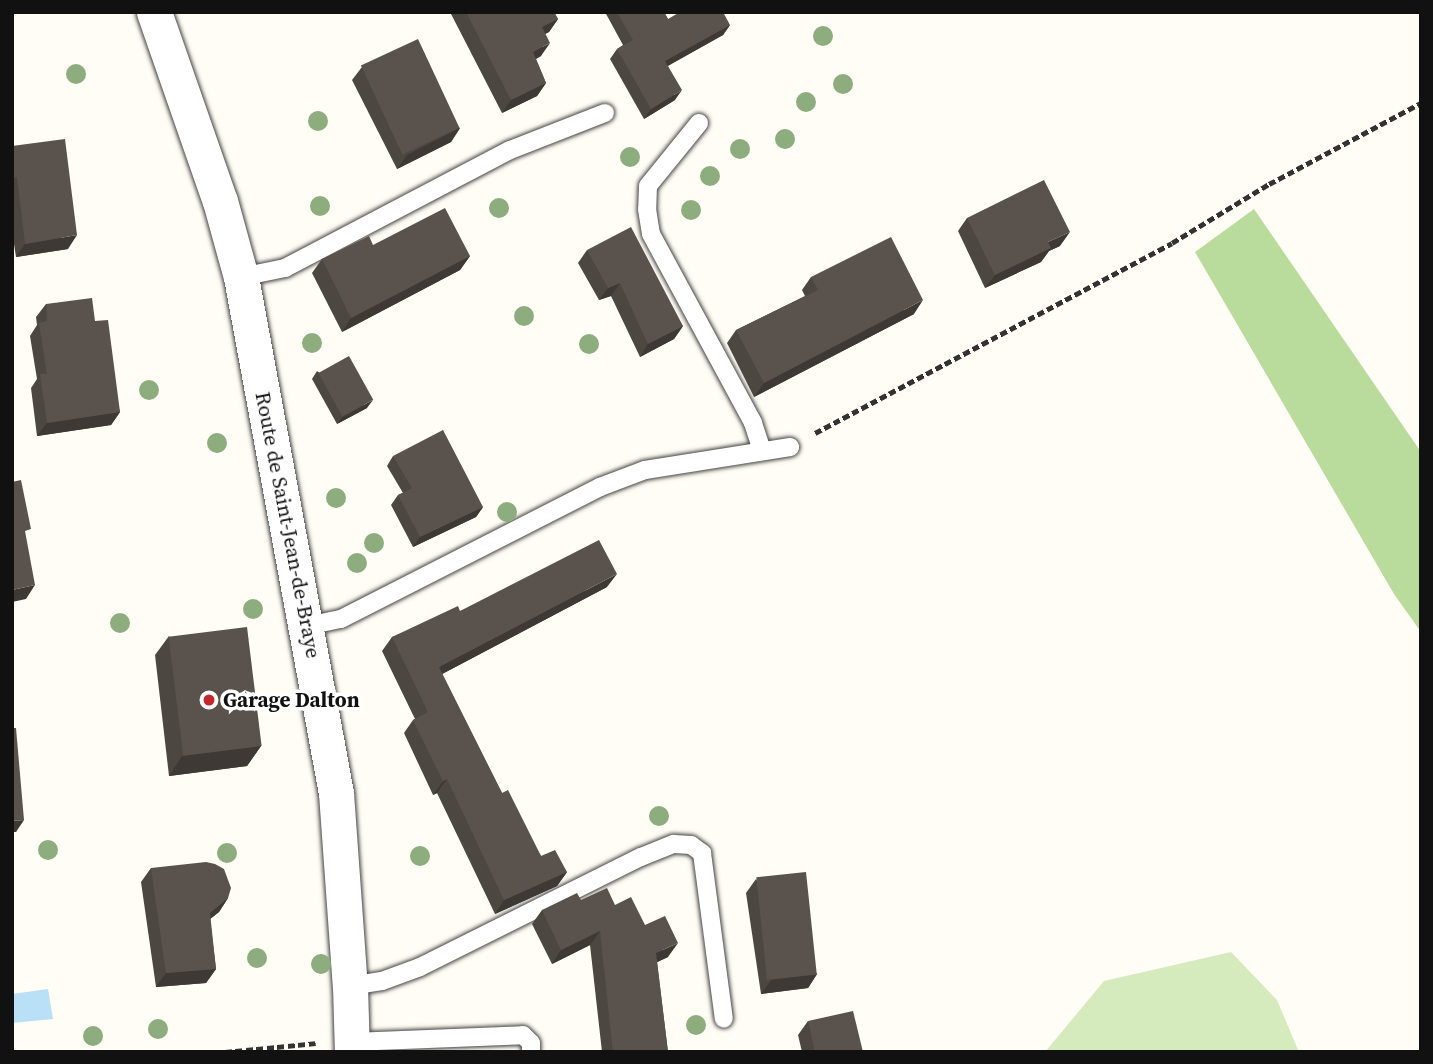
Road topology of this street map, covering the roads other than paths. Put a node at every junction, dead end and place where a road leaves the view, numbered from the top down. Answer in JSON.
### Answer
{"nodes":[{"id":1,"x":154,"y":12,"type":"edge"},
{"id":2,"x":604,"y":113,"type":"dead end"},
{"id":3,"x":699,"y":123,"type":"dead end"},
{"id":4,"x":241,"y":276,"type":"junction"},
{"id":5,"x":790,"y":447,"type":"road end"},
{"id":6,"x":762,"y":451,"type":"junction"},
{"id":7,"x":307,"y":626,"type":"junction"},
{"id":8,"x":350,"y":986,"type":"junction"},
{"id":9,"x":724,"y":1019,"type":"dead end"},
{"id":10,"x":352,"y":1047,"type":"edge"},
{"id":11,"x":531,"y":1052,"type":"edge"}],
"edges":[{"from":1,"to":4,"type":"street","name":"Route de Saint-Jean-de-Braye"},
{"from":2,"to":4,"type":"lane"},
{"from":3,"to":6,"type":"lane"},
{"from":4,"to":7,"type":"street","name":"Route de Saint-Jean-de-Braye"},
{"from":5,"to":6,"type":"lane"},
{"from":6,"to":7,"type":"lane"},
{"from":7,"to":8,"type":"street","name":"Route de Saint-Jean-de-Braye"},
{"from":8,"to":9,"type":"lane"},
{"from":8,"to":10,"type":"street","name":"Route de Saint-Jean-de-Braye"},
{"from":10,"to":11,"type":"lane"}]}
